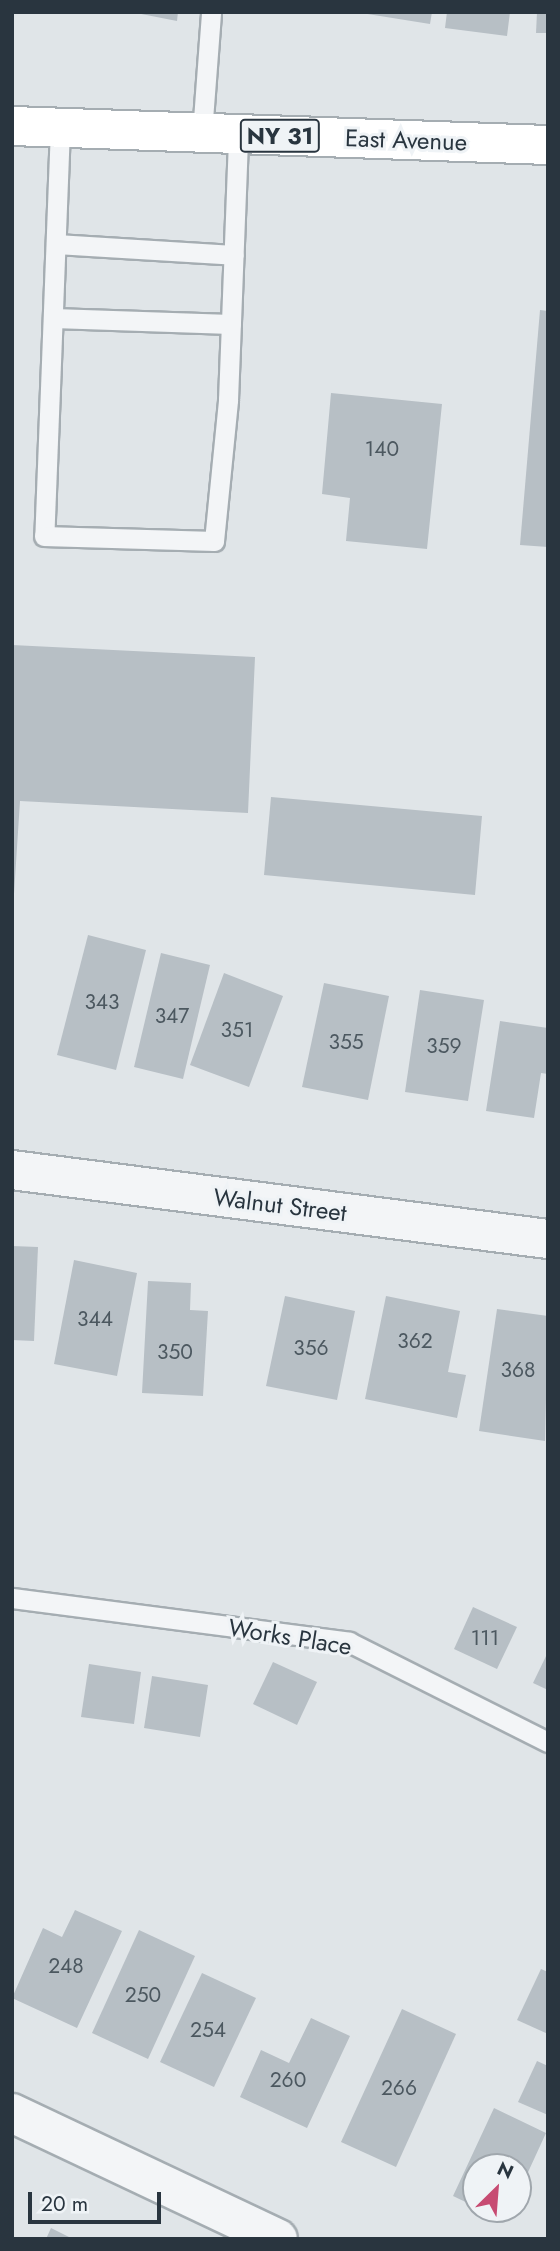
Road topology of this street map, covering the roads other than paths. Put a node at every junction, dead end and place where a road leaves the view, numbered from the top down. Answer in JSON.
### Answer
{"nodes":[{"id":1,"x":211,"y":12,"type":"edge"},
{"id":2,"x":12,"y":126,"type":"edge"},
{"id":3,"x":60,"y":128,"type":"junction"},
{"id":4,"x":220,"y":134,"type":"junction"},
{"id":5,"x":548,"y":145,"type":"edge"},
{"id":6,"x":56,"y":244,"type":"junction"},
{"id":7,"x":234,"y":255,"type":"junction"},
{"id":8,"x":53,"y":318,"type":"junction"},
{"id":9,"x":231,"y":324,"type":"junction"},
{"id":10,"x":12,"y":1170,"type":"edge"},
{"id":11,"x":548,"y":1239,"type":"edge"},
{"id":12,"x":12,"y":1598,"type":"edge"},
{"id":13,"x":548,"y":1742,"type":"edge"},
{"id":14,"x":12,"y":2113,"type":"edge"},
{"id":15,"x":278,"y":2239,"type":"edge"}],
"edges":[{"from":1,"to":4,"type":"lane"},
{"from":2,"to":3,"type":"highway","name":"East Avenue","number":"NY 31"},
{"from":3,"to":4,"type":"highway","name":"East Avenue","number":"NY 31"},
{"from":3,"to":6,"type":"lane"},
{"from":4,"to":5,"type":"highway","name":"East Avenue","number":"NY 31"},
{"from":4,"to":7,"type":"lane"},
{"from":6,"to":7,"type":"lane"},
{"from":6,"to":8,"type":"lane"},
{"from":7,"to":9,"type":"lane"},
{"from":8,"to":9,"type":"lane"},
{"from":8,"to":9,"type":"lane"},
{"from":10,"to":11,"type":"street","name":"Walnut Street"},
{"from":12,"to":13,"type":"lane","name":"Works Place"},
{"from":14,"to":15,"type":"street"}]}
